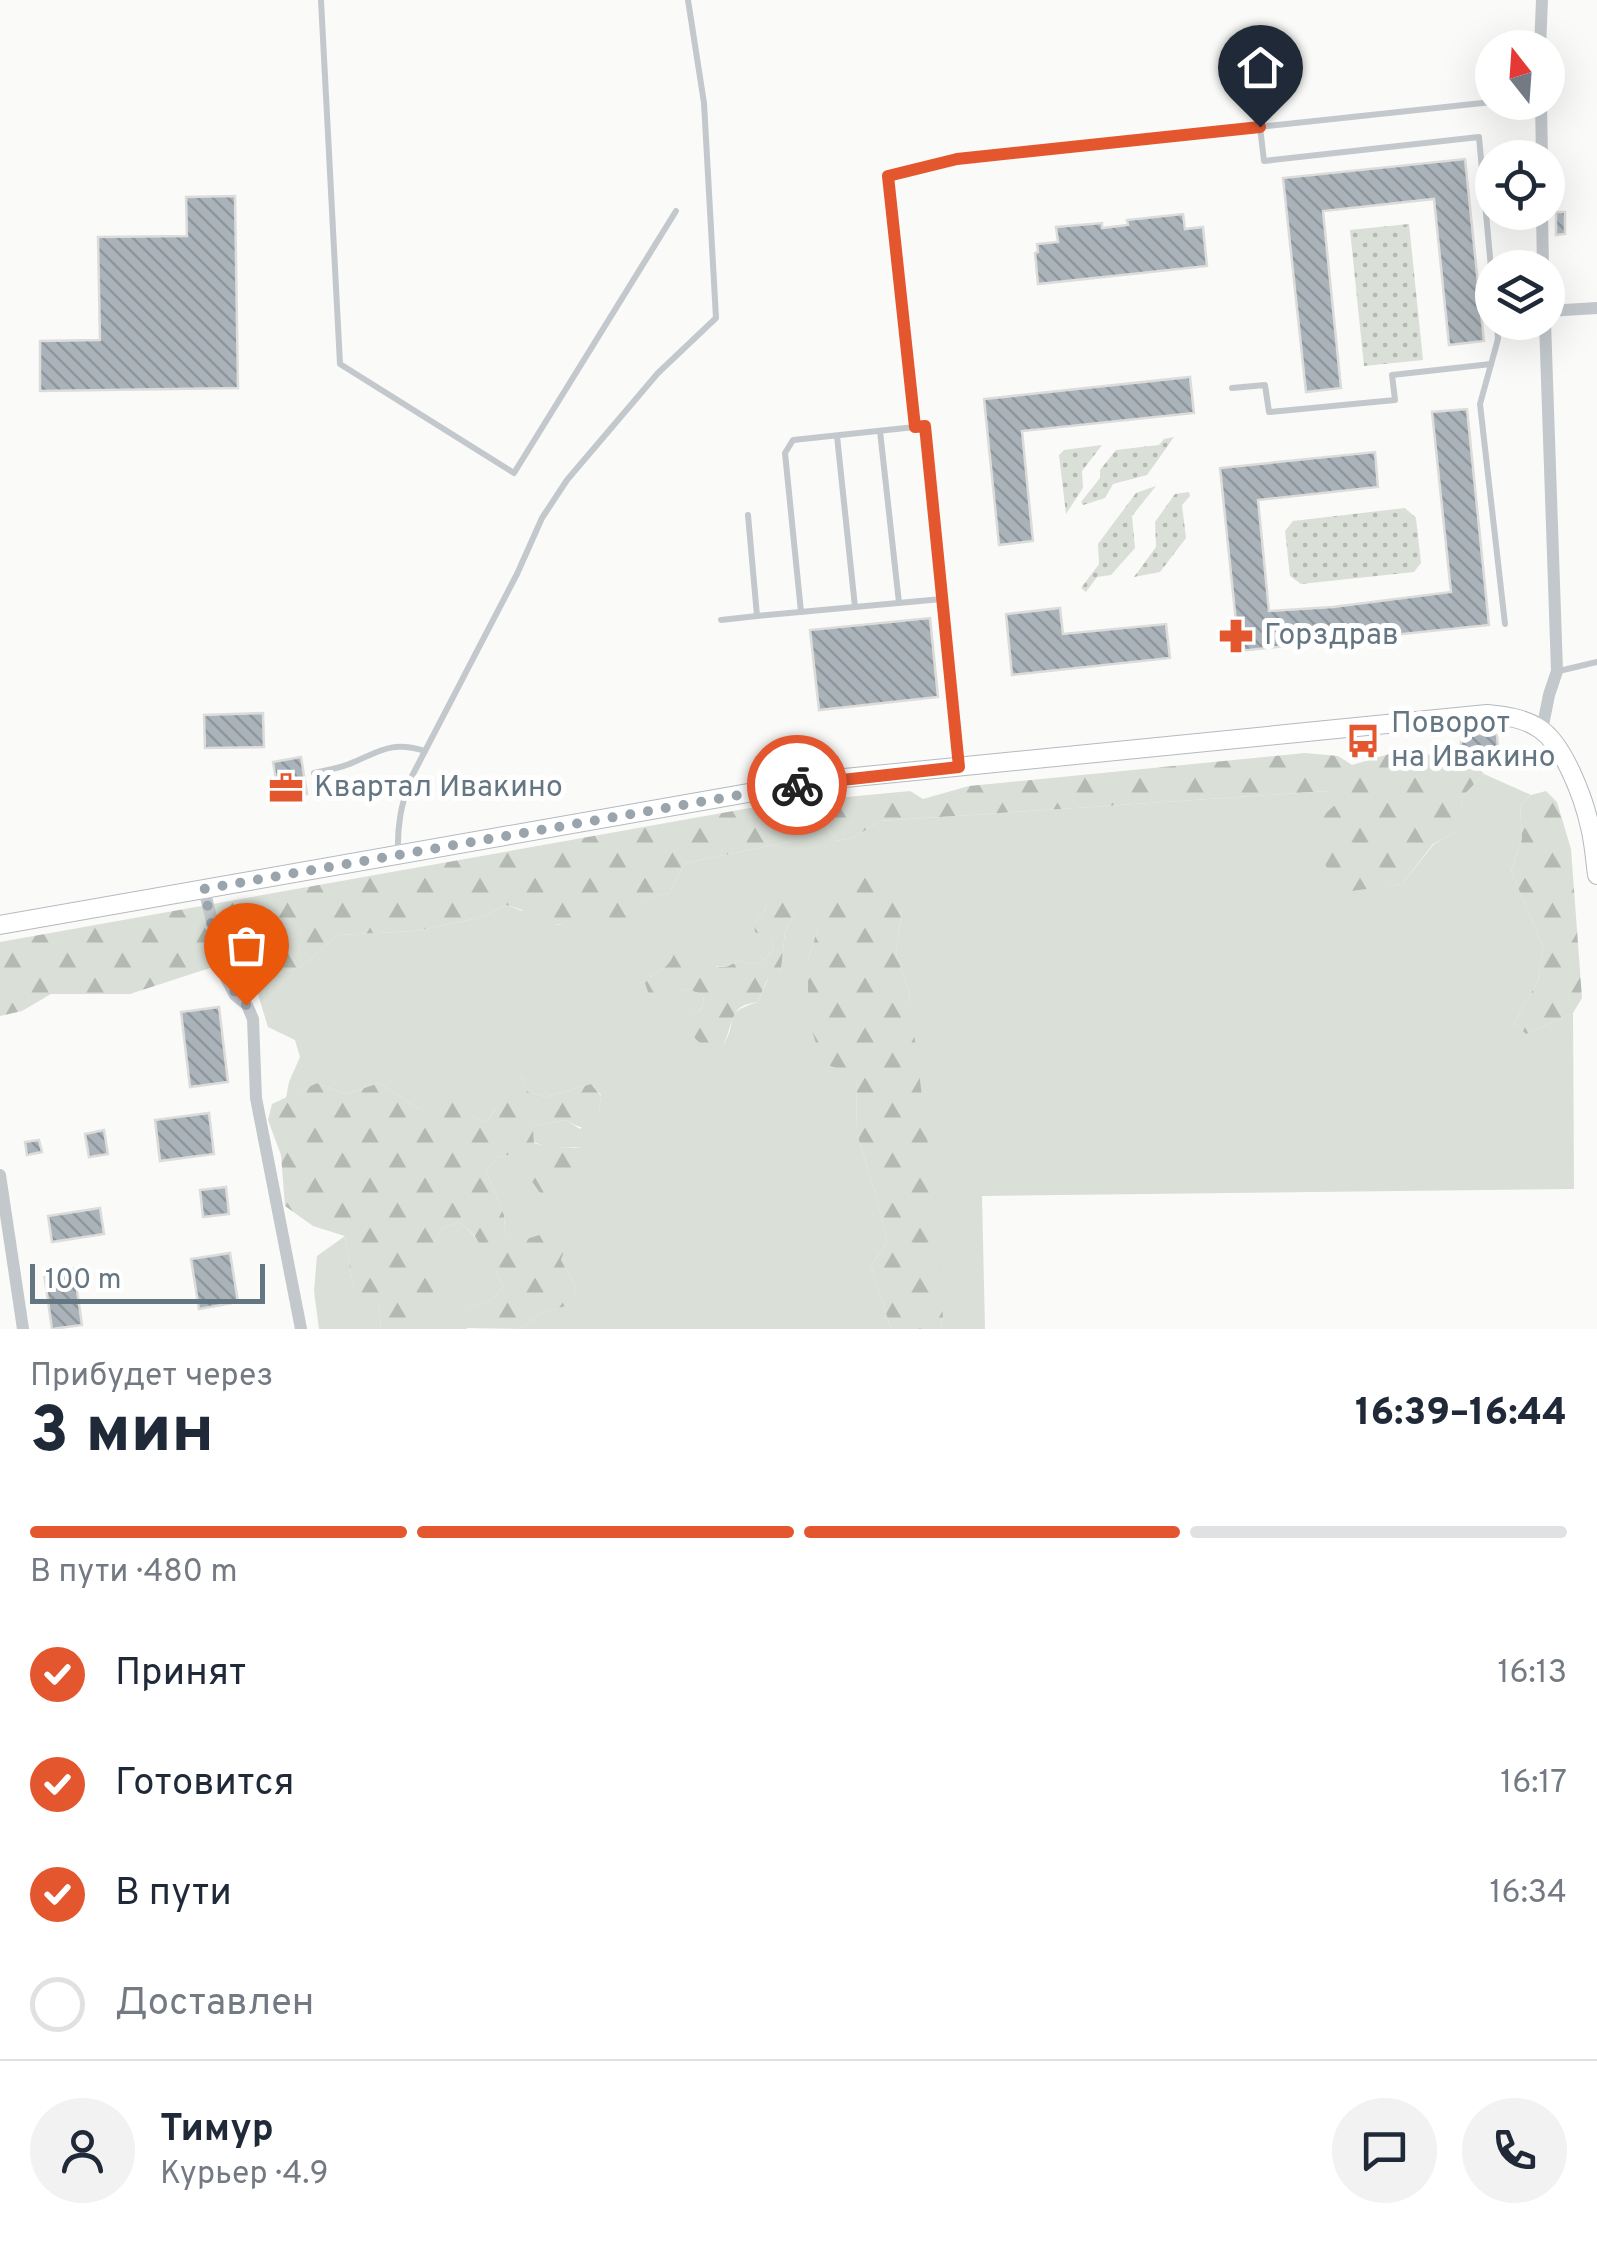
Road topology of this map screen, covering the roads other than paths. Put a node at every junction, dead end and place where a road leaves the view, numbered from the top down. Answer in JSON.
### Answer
{"nodes":[{"id":1,"x":321,"y":0,"type":"edge"},
{"id":2,"x":688,"y":0,"type":"edge"},
{"id":3,"x":1542,"y":0,"type":"edge"},
{"id":4,"x":1541,"y":30,"type":"edge"},
{"id":5,"x":1475,"y":104,"type":"edge"},
{"id":6,"x":1260,"y":127,"type":"junction"},
{"id":7,"x":676,"y":212,"type":"dead end"},
{"id":8,"x":1489,"y":250,"type":"edge"},
{"id":9,"x":1597,"y":308,"type":"edge"},
{"id":10,"x":1565,"y":310,"type":"edge"},
{"id":11,"x":1498,"y":340,"type":"edge"},
{"id":12,"x":1546,"y":340,"type":"edge"},
{"id":13,"x":1491,"y":364,"type":"junction"},
{"id":14,"x":1232,"y":388,"type":"dead end"},
{"id":15,"x":915,"y":427,"type":"junction"},
{"id":16,"x":880,"y":431,"type":"junction"},
{"id":17,"x":837,"y":436,"type":"junction"},
{"id":18,"x":748,"y":515,"type":"dead end"},
{"id":19,"x":942,"y":598,"type":"junction"},
{"id":20,"x":899,"y":602,"type":"junction"},
{"id":21,"x":855,"y":607,"type":"junction"},
{"id":22,"x":801,"y":612,"type":"junction"},
{"id":23,"x":757,"y":616,"type":"junction"},
{"id":24,"x":721,"y":620,"type":"dead end"},
{"id":25,"x":1505,"y":624,"type":"dead end"},
{"id":26,"x":1597,"y":662,"type":"edge"},
{"id":27,"x":1557,"y":671,"type":"junction"},
{"id":28,"x":1542,"y":730,"type":"junction"},
{"id":29,"x":425,"y":751,"type":"junction"},
{"id":30,"x":959,"y":767,"type":"junction"},
{"id":31,"x":314,"y":773,"type":"dead end"},
{"id":32,"x":398,"y":855,"type":"junction"},
{"id":33,"x":1597,"y":875,"type":"edge"},
{"id":34,"x":204,"y":889,"type":"junction"},
{"id":35,"x":0,"y":925,"type":"edge"},
{"id":36,"x":0,"y":1175,"type":"edge"},
{"id":37,"x":24,"y":1329,"type":"edge"},
{"id":38,"x":301,"y":1329,"type":"edge"}],
"edges":[{"from":1,"to":7,"type":"lane"},
{"from":2,"to":29,"type":"lane"},
{"from":3,"to":4,"type":"street"},
{"from":5,"to":6,"type":"lane"},
{"from":6,"to":8,"type":"lane"},
{"from":6,"to":15,"type":"lane"},
{"from":9,"to":10,"type":"street"},
{"from":11,"to":13,"type":"lane"},
{"from":12,"to":27,"type":"street"},
{"from":13,"to":14,"type":"lane"},
{"from":13,"to":25,"type":"lane"},
{"from":15,"to":16,"type":"lane"},
{"from":15,"to":19,"type":"lane"},
{"from":16,"to":17,"type":"lane"},
{"from":16,"to":20,"type":"lane"},
{"from":17,"to":21,"type":"lane"},
{"from":17,"to":22,"type":"lane"},
{"from":18,"to":23,"type":"lane"},
{"from":19,"to":20,"type":"lane"},
{"from":19,"to":30,"type":"lane"},
{"from":20,"to":21,"type":"lane"},
{"from":21,"to":22,"type":"lane"},
{"from":22,"to":23,"type":"lane"},
{"from":23,"to":24,"type":"lane"},
{"from":26,"to":27,"type":"lane"},
{"from":27,"to":28,"type":"street"},
{"from":28,"to":30,"type":"main road"},
{"from":28,"to":33,"type":"main road"},
{"from":29,"to":31,"type":"lane"},
{"from":29,"to":32,"type":"lane"},
{"from":30,"to":32,"type":"main road"},
{"from":32,"to":34,"type":"main road"},
{"from":34,"to":35,"type":"main road"},
{"from":34,"to":38,"type":"street"},
{"from":36,"to":37,"type":"street"}]}
